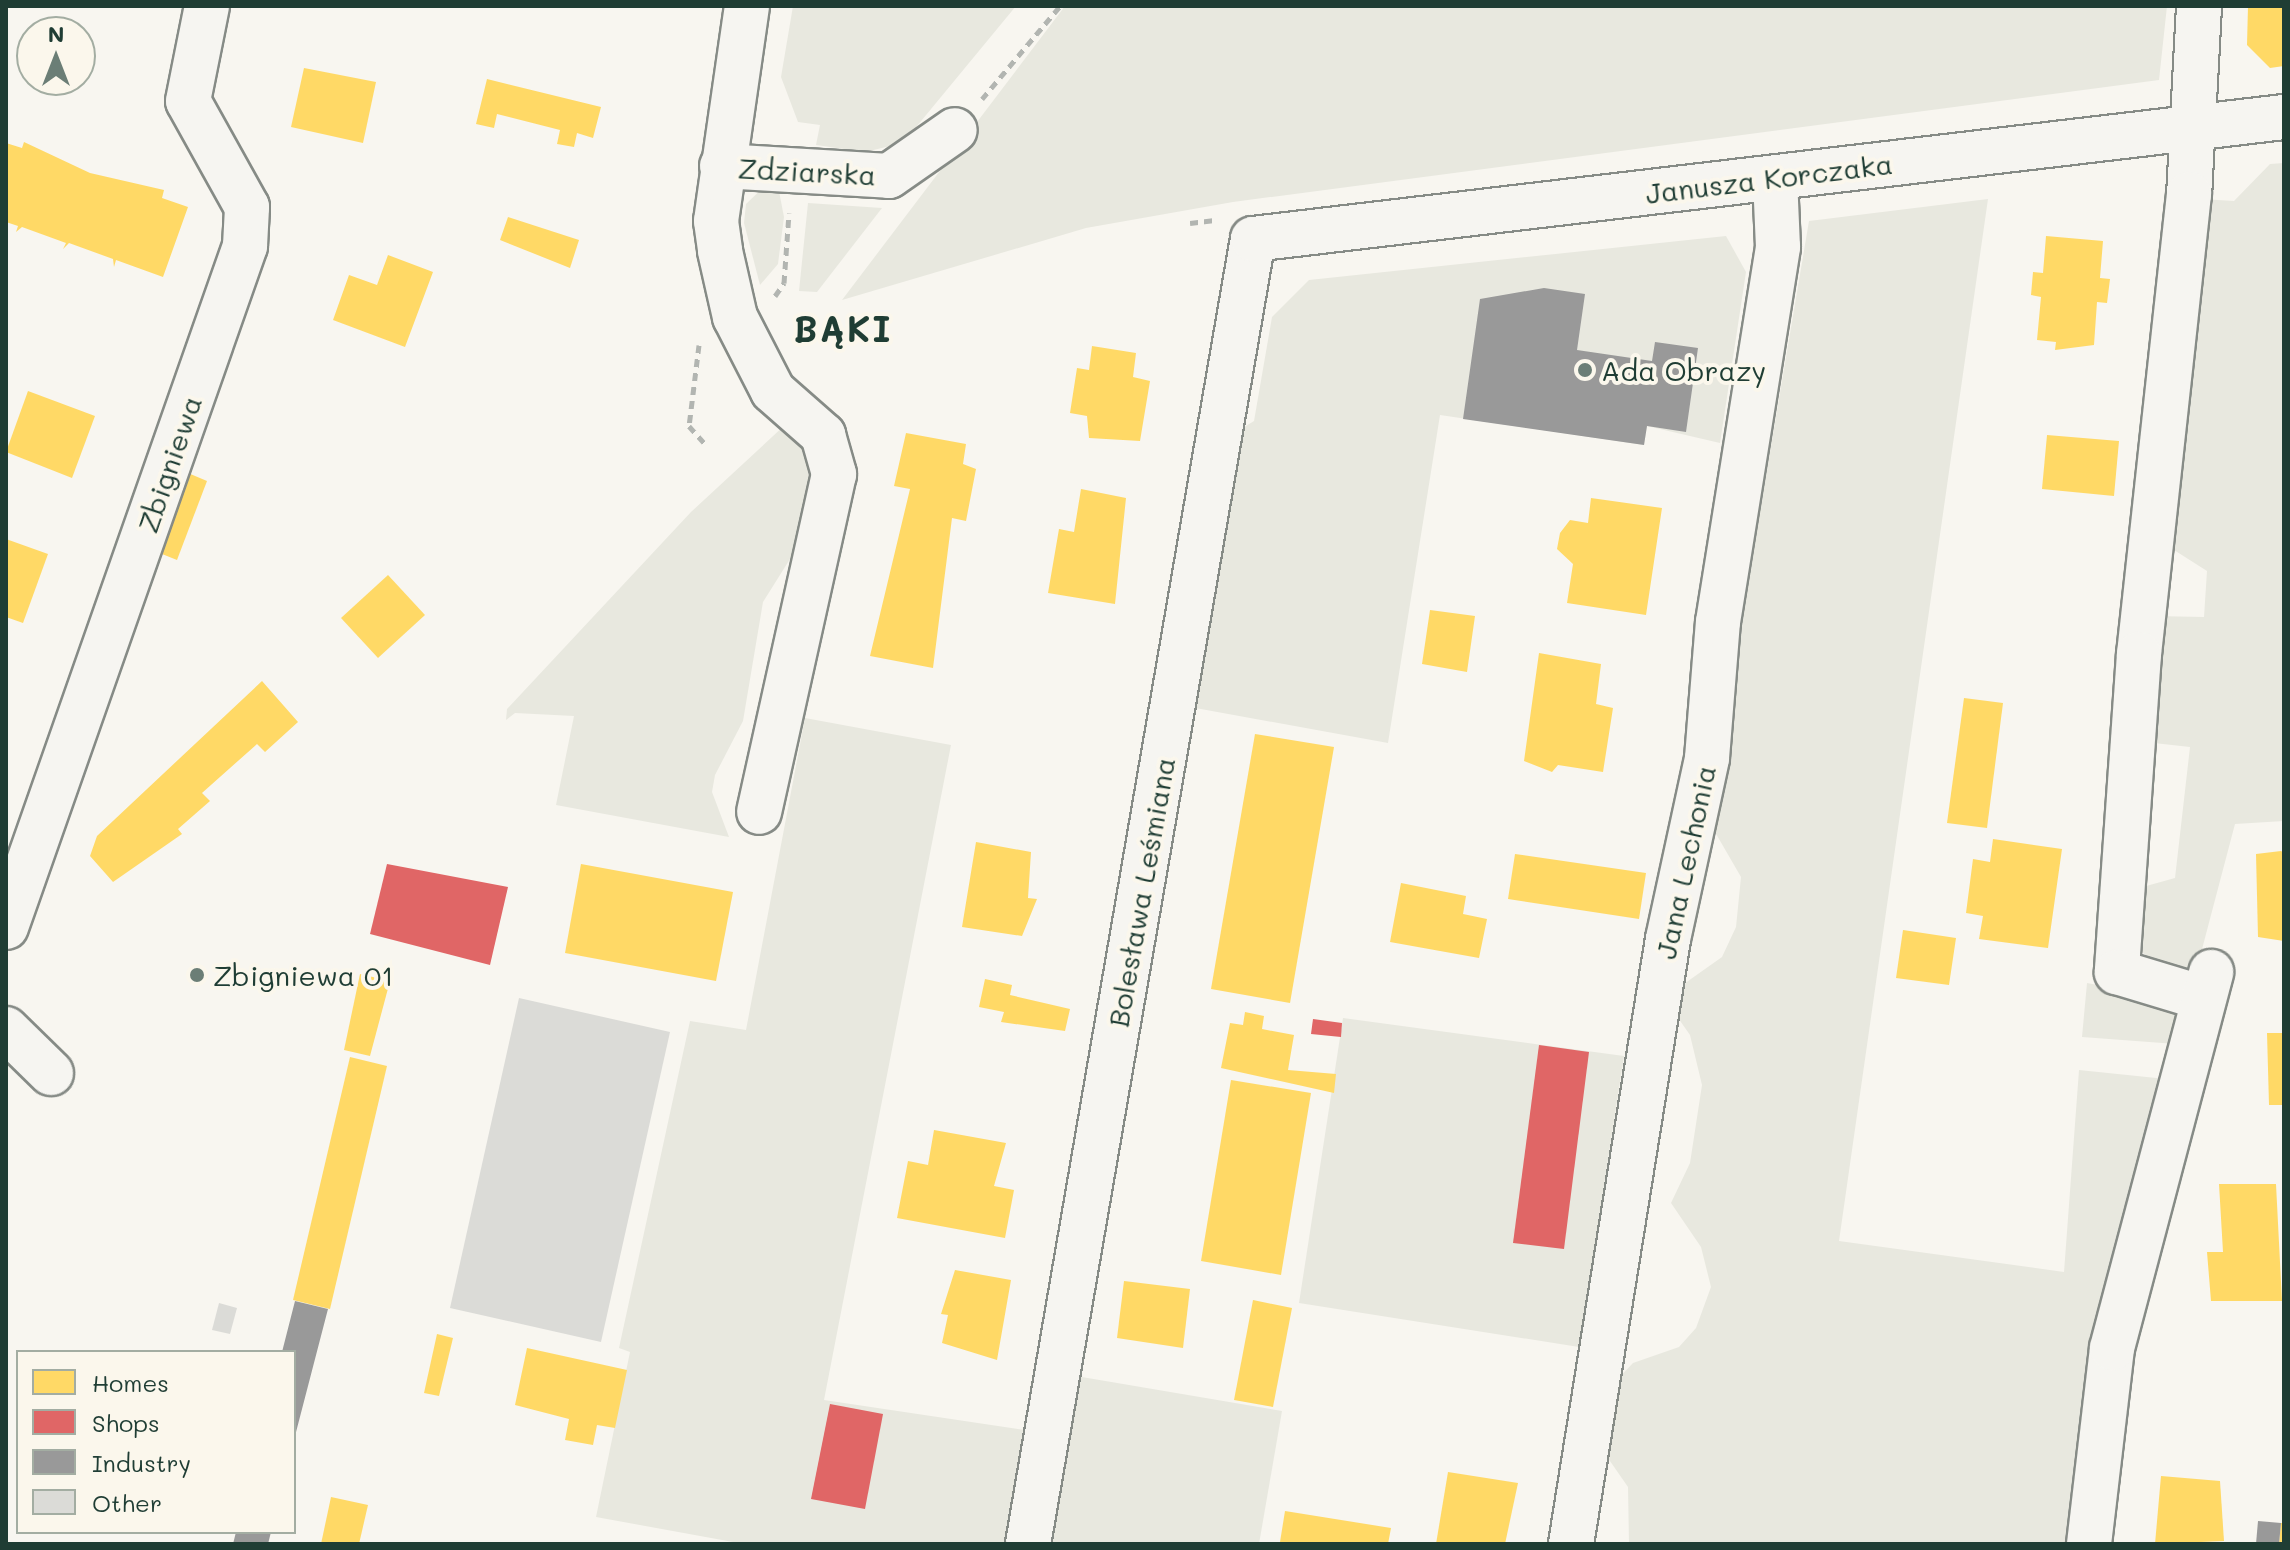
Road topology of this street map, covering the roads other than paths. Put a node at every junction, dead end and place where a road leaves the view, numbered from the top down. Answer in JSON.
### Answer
{"nodes":[{"id":1,"x":207,"y":6,"type":"edge"},
{"id":2,"x":747,"y":6,"type":"edge"},
{"id":3,"x":2199,"y":6,"type":"edge"},
{"id":4,"x":2284,"y":117,"type":"edge"},
{"id":5,"x":2191,"y":128,"type":"junction"},
{"id":6,"x":955,"y":130,"type":"road end"},
{"id":7,"x":722,"y":166,"type":"junction"},
{"id":8,"x":1775,"y":178,"type":"junction"},
{"id":9,"x":1253,"y":239,"type":"joint"},
{"id":10,"x":759,"y":812,"type":"dead end"},
{"id":11,"x":6,"y":927,"type":"edge"},
{"id":12,"x":6,"y":1029,"type":"edge"},
{"id":13,"x":51,"y":1073,"type":"dead end"},
{"id":14,"x":1028,"y":1544,"type":"edge"},
{"id":15,"x":1571,"y":1544,"type":"edge"},
{"id":16,"x":2089,"y":1544,"type":"edge"}],
"edges":[{"from":1,"to":11,"type":"street","name":"Zbigniewa"},
{"from":2,"to":7,"type":"street","name":"Zdziarska"},
{"from":3,"to":5,"type":"street"},
{"from":4,"to":5,"type":"street","name":"Janusza Korczaka"},
{"from":5,"to":8,"type":"street","name":"Janusza Korczaka"},
{"from":5,"to":16,"type":"street"},
{"from":6,"to":7,"type":"street","name":"Zdziarska"},
{"from":7,"to":10,"type":"street","name":"Zdziarska"},
{"from":8,"to":9,"type":"street","name":"Janusza Korczaka"},
{"from":8,"to":15,"type":"street","name":"Jana Lechonia"},
{"from":9,"to":14,"type":"street","name":"Bolesława Leśmiana"},
{"from":12,"to":13,"type":"street"}]}
